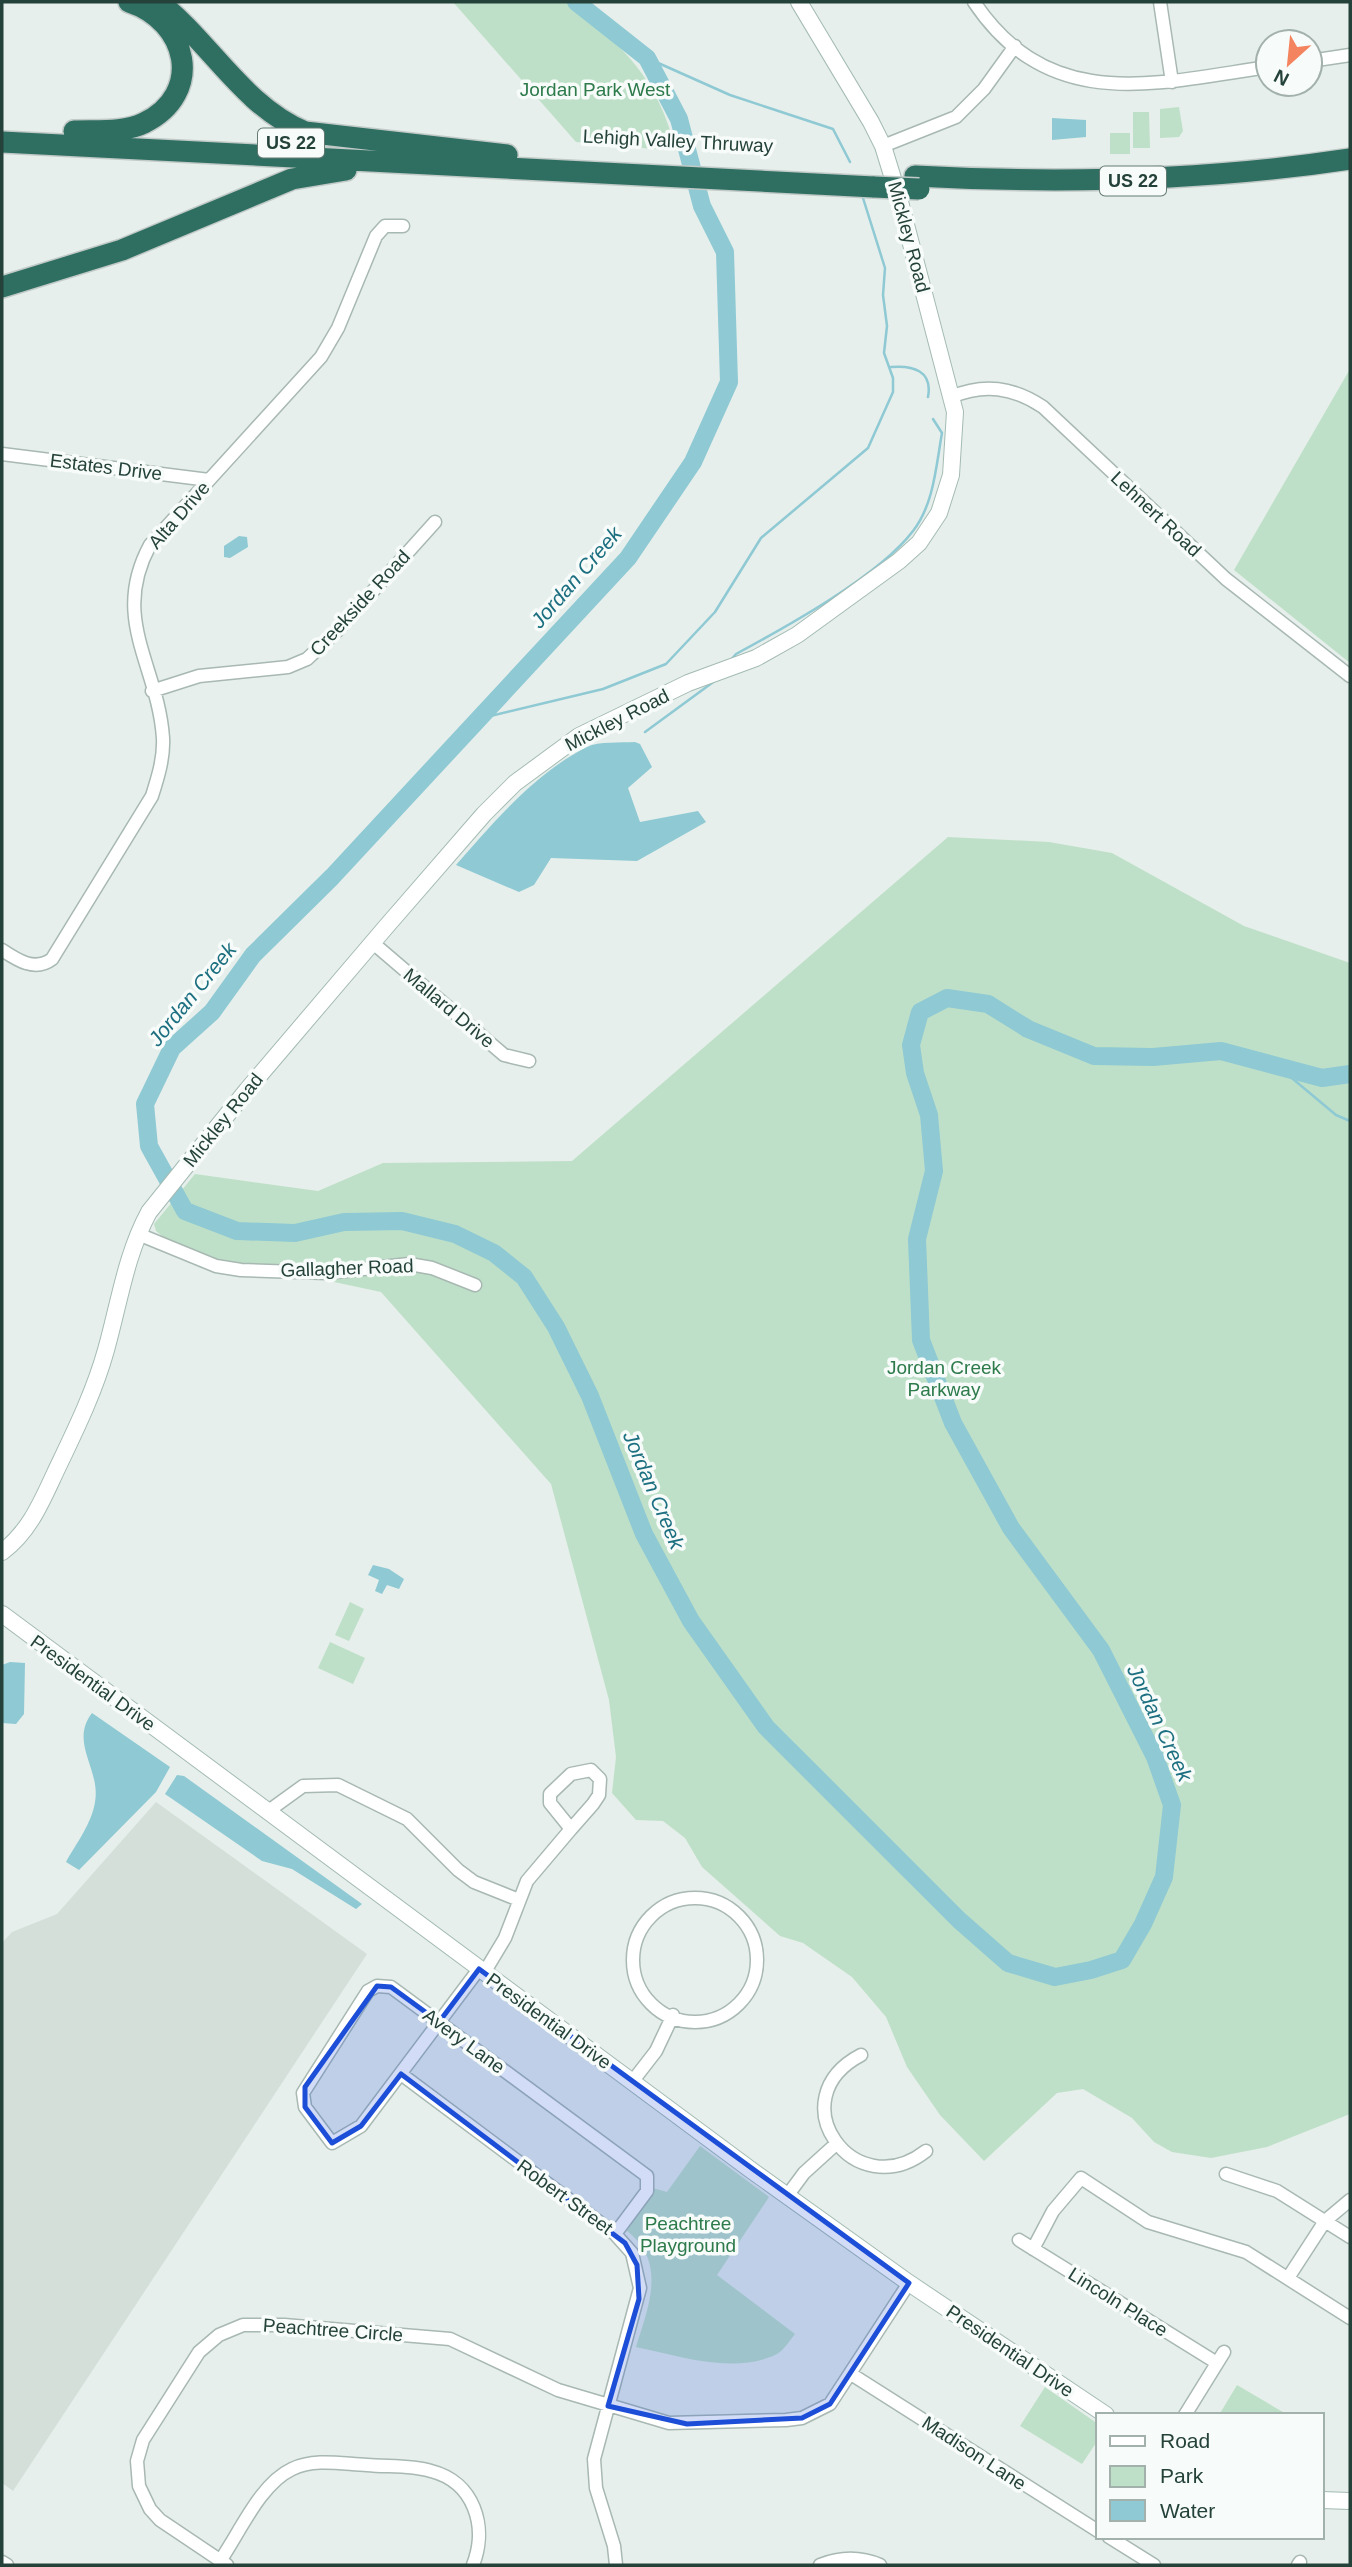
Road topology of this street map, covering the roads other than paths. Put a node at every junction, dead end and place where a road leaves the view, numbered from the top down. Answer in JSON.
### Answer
{"nodes":[{"id":1,"x":129,"y":2,"type":"edge"},
{"id":2,"x":159,"y":2,"type":"edge"},
{"id":3,"x":799,"y":2,"type":"edge"},
{"id":4,"x":974,"y":2,"type":"edge"},
{"id":5,"x":1160,"y":2,"type":"edge"},
{"id":6,"x":1015,"y":46,"type":"junction"},
{"id":7,"x":1350,"y":55,"type":"edge"},
{"id":8,"x":1324,"y":59,"type":"edge"},
{"id":9,"x":1254,"y":69,"type":"edge"},
{"id":10,"x":1172,"y":82,"type":"junction"},
{"id":11,"x":2,"y":128,"type":"edge"},
{"id":12,"x":74,"y":131,"type":"junction"},
{"id":13,"x":2,"y":142,"type":"edge"},
{"id":14,"x":883,"y":146,"type":"junction"},
{"id":15,"x":508,"y":155,"type":"junction"},
{"id":16,"x":1350,"y":159,"type":"edge"},
{"id":17,"x":406,"y":163,"type":"junction"},
{"id":18,"x":615,"y":167,"type":"junction"},
{"id":19,"x":1350,"y":172,"type":"edge"},
{"id":20,"x":917,"y":183,"type":"junction"},
{"id":21,"x":403,"y":226,"type":"dead end"},
{"id":22,"x":2,"y":288,"type":"edge"},
{"id":23,"x":951,"y":397,"type":"junction"},
{"id":24,"x":2,"y":454,"type":"edge"},
{"id":25,"x":209,"y":480,"type":"junction"},
{"id":26,"x":435,"y":522,"type":"dead end"},
{"id":27,"x":1350,"y":676,"type":"edge"},
{"id":28,"x":152,"y":691,"type":"junction"},
{"id":29,"x":373,"y":943,"type":"junction"},
{"id":30,"x":2,"y":950,"type":"edge"},
{"id":31,"x":529,"y":1062,"type":"dead end"},
{"id":32,"x":138,"y":1234,"type":"junction"},
{"id":33,"x":475,"y":1285,"type":"dead end"},
{"id":34,"x":2,"y":1552,"type":"edge"},
{"id":35,"x":2,"y":1614,"type":"edge"},
{"id":36,"x":267,"y":1812,"type":"junction"},
{"id":37,"x":571,"y":1829,"type":"junction"},
{"id":38,"x":519,"y":1900,"type":"junction"},
{"id":39,"x":481,"y":1971,"type":"junction"},
{"id":40,"x":673,"y":2015,"type":"junction"},
{"id":41,"x":439,"y":2022,"type":"junction"},
{"id":42,"x":861,"y":2055,"type":"dead end"},
{"id":43,"x":401,"y":2074,"type":"junction"},
{"id":44,"x":632,"y":2082,"type":"junction"},
{"id":45,"x":836,"y":2144,"type":"junction"},
{"id":46,"x":926,"y":2151,"type":"dead end"},
{"id":47,"x":1226,"y":2174,"type":"dead end"},
{"id":48,"x":787,"y":2196,"type":"junction"},
{"id":49,"x":1350,"y":2200,"type":"edge"},
{"id":50,"x":1325,"y":2221,"type":"junction"},
{"id":51,"x":615,"y":2234,"type":"junction"},
{"id":52,"x":1350,"y":2237,"type":"edge"},
{"id":53,"x":1019,"y":2240,"type":"dead end"},
{"id":54,"x":1033,"y":2249,"type":"junction"},
{"id":55,"x":1288,"y":2278,"type":"junction"},
{"id":56,"x":909,"y":2283,"type":"junction"},
{"id":57,"x":1350,"y":2318,"type":"edge"},
{"id":58,"x":1224,"y":2351,"type":"dead end"},
{"id":59,"x":1217,"y":2363,"type":"junction"},
{"id":60,"x":851,"y":2374,"type":"junction"},
{"id":61,"x":608,"y":2406,"type":"junction"},
{"id":62,"x":1103,"y":2413,"type":"edge"},
{"id":63,"x":1186,"y":2413,"type":"edge"},
{"id":64,"x":1324,"y":2500,"type":"edge"},
{"id":65,"x":1350,"y":2501,"type":"edge"},
{"id":66,"x":1096,"y":2530,"type":"edge"},
{"id":67,"x":1112,"y":2539,"type":"edge"},
{"id":68,"x":2,"y":2562,"type":"edge"},
{"id":69,"x":223,"y":2563,"type":"edge"},
{"id":70,"x":6,"y":2565,"type":"edge"},
{"id":71,"x":473,"y":2565,"type":"edge"},
{"id":72,"x":616,"y":2565,"type":"edge"},
{"id":73,"x":820,"y":2565,"type":"edge"},
{"id":74,"x":880,"y":2565,"type":"edge"},
{"id":75,"x":1154,"y":2565,"type":"edge"}],
"edges":[{"from":1,"to":12,"type":"highway"},
{"from":2,"to":15,"type":"highway"},
{"from":3,"to":14,"type":"street","name":"Mickley Road"},
{"from":4,"to":6,"type":"street"},
{"from":5,"to":10,"type":"street"},
{"from":6,"to":10,"type":"street"},
{"from":6,"to":14,"type":"street"},
{"from":7,"to":8,"type":"street"},
{"from":9,"to":10,"type":"street"},
{"from":11,"to":12,"type":"highway","name":"Lehigh Valley Thruway","number":"US 22"},
{"from":12,"to":15,"type":"highway","name":"Lehigh Valley Thruway","number":"US 22"},
{"from":13,"to":17,"type":"highway","name":"Lehigh Valley Thruway","number":"US 22"},
{"from":14,"to":23,"type":"street","name":"Mickley Road"},
{"from":15,"to":18,"type":"highway","name":"Lehigh Valley Thruway","number":"US 22"},
{"from":16,"to":20,"type":"highway","name":"Lehigh Valley Thruway","number":"US 22"},
{"from":17,"to":18,"type":"highway","name":"Lehigh Valley Thruway","number":"US 22"},
{"from":17,"to":22,"type":"highway"},
{"from":18,"to":20,"type":"highway","name":"Lehigh Valley Thruway","number":"US 22","bridge":true},
{"from":19,"to":20,"type":"highway","name":"Lehigh Valley Thruway","number":"US 22"},
{"from":21,"to":25,"type":"street","name":"Alta Drive"},
{"from":23,"to":27,"type":"street","name":"Lehnert Road"},
{"from":23,"to":29,"type":"street","name":"Mickley Road"},
{"from":24,"to":25,"type":"street","name":"Estates Drive"},
{"from":25,"to":28,"type":"street","name":"Alta Drive"},
{"from":26,"to":28,"type":"street","name":"Creekside Road"},
{"from":28,"to":30,"type":"street","name":"Alta Drive"},
{"from":29,"to":31,"type":"street","name":"Mallard Drive"},
{"from":29,"to":32,"type":"street","name":"Mickley Road"},
{"from":32,"to":33,"type":"street","name":"Gallagher Road"},
{"from":32,"to":34,"type":"street","name":"Mickley Road"},
{"from":35,"to":36,"type":"street","name":"Presidential Drive"},
{"from":36,"to":38,"type":"street"},
{"from":36,"to":39,"type":"street","name":"Presidential Drive"},
{"from":37,"to":37,"type":"street"},
{"from":37,"to":38,"type":"street"},
{"from":38,"to":39,"type":"street"},
{"from":39,"to":41,"type":"street"},
{"from":39,"to":44,"type":"street","name":"Presidential Drive"},
{"from":40,"to":40,"type":"street"},
{"from":40,"to":44,"type":"street"},
{"from":41,"to":43,"type":"street"},
{"from":41,"to":43,"type":"street","name":"Avery Lane"},
{"from":41,"to":51,"type":"street","name":"Avery Lane"},
{"from":42,"to":45,"type":"street"},
{"from":43,"to":51,"type":"street","name":"Robert Street"},
{"from":44,"to":48,"type":"street","name":"Presidential Drive"},
{"from":45,"to":46,"type":"street"},
{"from":45,"to":48,"type":"street"},
{"from":47,"to":50,"type":"street"},
{"from":48,"to":56,"type":"street","name":"Presidential Drive"},
{"from":49,"to":50,"type":"street"},
{"from":50,"to":52,"type":"street"},
{"from":50,"to":55,"type":"street"},
{"from":51,"to":61,"type":"street","name":"Robert Street"},
{"from":53,"to":54,"type":"street","name":"Lincoln Place"},
{"from":54,"to":55,"type":"street"},
{"from":54,"to":59,"type":"street","name":"Lincoln Place"},
{"from":55,"to":57,"type":"street"},
{"from":56,"to":60,"type":"street","name":"Peachtree Circle"},
{"from":56,"to":62,"type":"street","name":"Presidential Drive"},
{"from":58,"to":59,"type":"street"},
{"from":59,"to":63,"type":"street"},
{"from":60,"to":61,"type":"street","name":"Peachtree Circle"},
{"from":60,"to":66,"type":"street","name":"Madison Lane"},
{"from":61,"to":69,"type":"street","name":"Peachtree Circle"},
{"from":61,"to":72,"type":"street"},
{"from":64,"to":65,"type":"street"},
{"from":67,"to":75,"type":"street"},
{"from":68,"to":70,"type":"street"},
{"from":69,"to":71,"type":"street"},
{"from":73,"to":74,"type":"street"}]}
